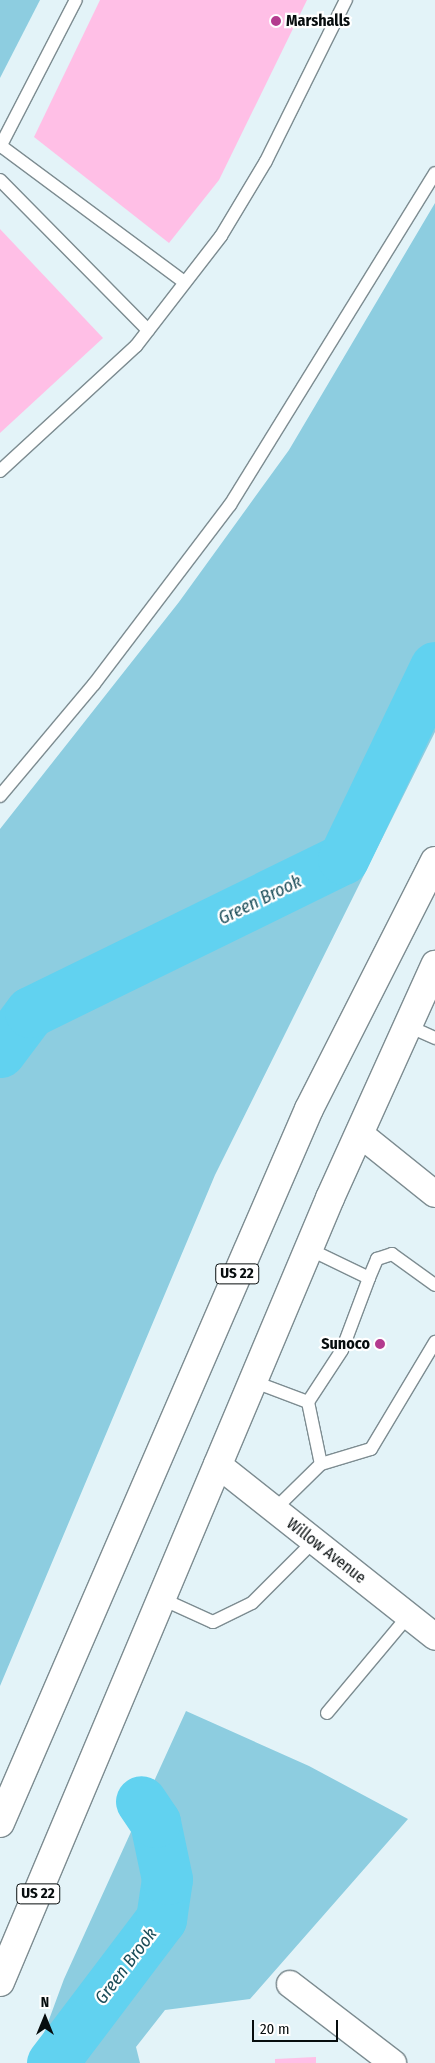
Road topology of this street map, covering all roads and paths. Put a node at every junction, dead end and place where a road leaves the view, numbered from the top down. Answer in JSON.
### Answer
{"nodes":[{"id":1,"x":76,"y":0,"type":"edge"},
{"id":2,"x":346,"y":0,"type":"edge"},
{"id":3,"x":0,"y":146,"type":"edge"},
{"id":4,"x":435,"y":174,"type":"edge"},
{"id":5,"x":0,"y":180,"type":"edge"},
{"id":6,"x":184,"y":282,"type":"junction"},
{"id":7,"x":148,"y":330,"type":"junction"},
{"id":8,"x":0,"y":471,"type":"edge"},
{"id":9,"x":0,"y":796,"type":"edge"},
{"id":10,"x":435,"y":861,"type":"edge"},
{"id":11,"x":435,"y":965,"type":"edge"},
{"id":12,"x":408,"y":1026,"type":"junction"},
{"id":13,"x":435,"y":1038,"type":"edge"},
{"id":14,"x":360,"y":1134,"type":"junction"},
{"id":15,"x":435,"y":1194,"type":"edge"},
{"id":16,"x":309,"y":1249,"type":"junction"},
{"id":17,"x":369,"y":1278,"type":"junction"},
{"id":18,"x":435,"y":1285,"type":"edge"},
{"id":19,"x":435,"y":1342,"type":"edge"},
{"id":20,"x":252,"y":1381,"type":"junction"},
{"id":21,"x":308,"y":1402,"type":"junction"},
{"id":22,"x":217,"y":1464,"type":"junction"},
{"id":23,"x":321,"y":1464,"type":"junction"},
{"id":24,"x":274,"y":1510,"type":"junction"},
{"id":25,"x":314,"y":1541,"type":"junction"},
{"id":26,"x":160,"y":1598,"type":"junction"},
{"id":27,"x":408,"y":1616,"type":"junction"},
{"id":28,"x":435,"y":1637,"type":"edge"},
{"id":29,"x":327,"y":1713,"type":"dead end"},
{"id":30,"x":8,"y":1789,"type":"edge"},
{"id":31,"x":0,"y":1823,"type":"edge"},
{"id":32,"x":0,"y":1981,"type":"edge"},
{"id":33,"x":290,"y":1984,"type":"dead end"},
{"id":34,"x":393,"y":2063,"type":"edge"}],
"edges":[{"from":1,"to":3,"type":"lane"},
{"from":2,"to":6,"type":"lane"},
{"from":3,"to":6,"type":"lane"},
{"from":4,"to":9,"type":"lane"},
{"from":5,"to":7,"type":"lane"},
{"from":6,"to":7,"type":"lane"},
{"from":7,"to":8,"type":"lane"},
{"from":10,"to":30,"type":"highway","number":"US 22"},
{"from":11,"to":12,"type":"highway","number":"US 22"},
{"from":12,"to":13,"type":"lane"},
{"from":12,"to":14,"type":"highway","number":"US 22"},
{"from":14,"to":15,"type":"street"},
{"from":14,"to":16,"type":"highway","number":"US 22"},
{"from":16,"to":17,"type":"lane"},
{"from":16,"to":20,"type":"highway","number":"US 22"},
{"from":17,"to":18,"type":"lane"},
{"from":17,"to":21,"type":"lane"},
{"from":19,"to":23,"type":"lane"},
{"from":20,"to":21,"type":"lane"},
{"from":20,"to":22,"type":"highway","number":"US 22"},
{"from":21,"to":23,"type":"lane"},
{"from":22,"to":24,"type":"street","name":"Willow Avenue"},
{"from":22,"to":26,"type":"highway","number":"US 22"},
{"from":23,"to":24,"type":"lane"},
{"from":24,"to":25,"type":"street","name":"Willow Avenue"},
{"from":25,"to":26,"type":"lane"},
{"from":25,"to":27,"type":"street","name":"Willow Avenue"},
{"from":26,"to":32,"type":"highway","number":"US 22"},
{"from":27,"to":28,"type":"street","name":"Willow Avenue"},
{"from":27,"to":29,"type":"lane"},
{"from":30,"to":31,"type":"highway","number":"US 22"},
{"from":33,"to":34,"type":"street"}]}
